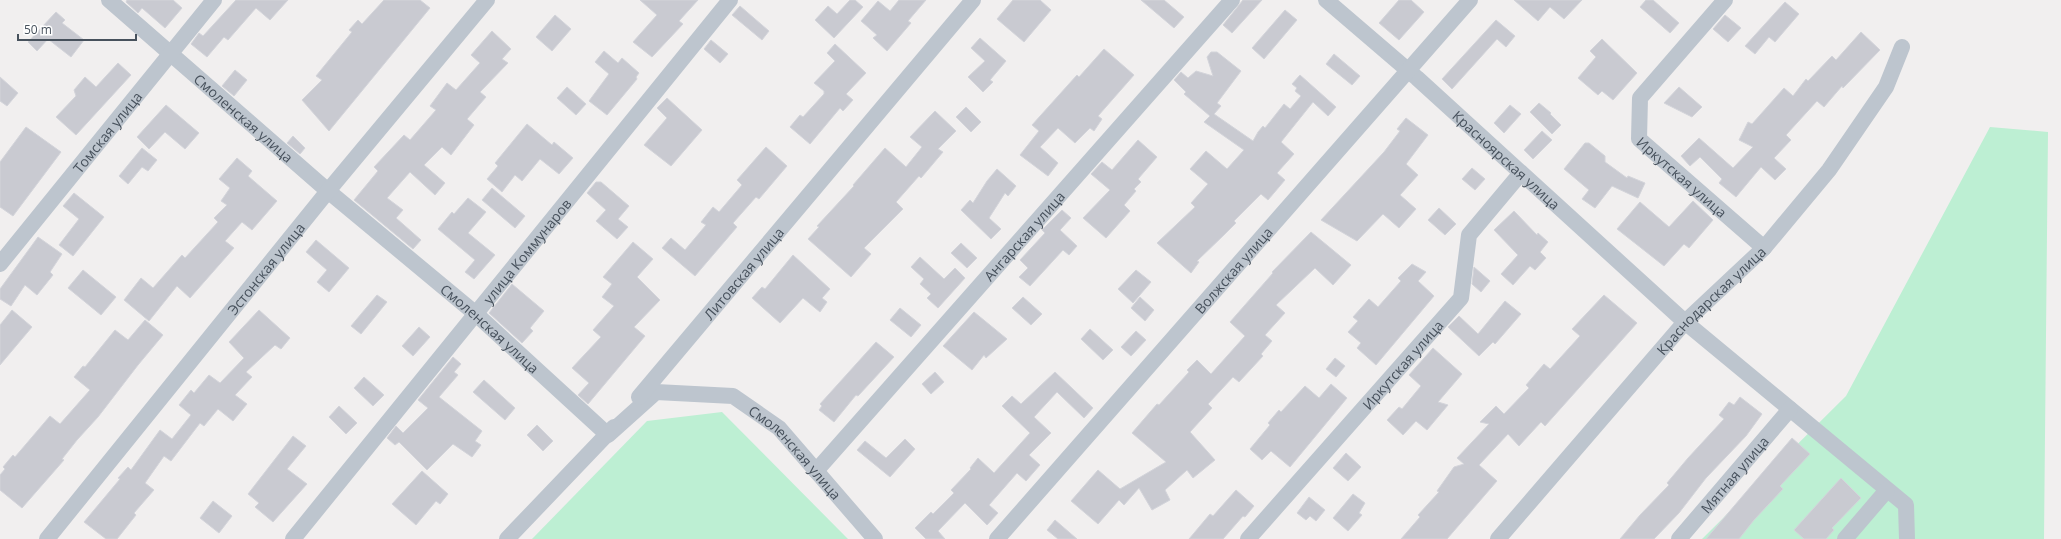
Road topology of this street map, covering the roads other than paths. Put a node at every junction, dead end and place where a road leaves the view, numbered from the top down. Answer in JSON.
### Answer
{"nodes":[{"id":1,"x":109,"y":0,"type":"edge"},
{"id":2,"x":214,"y":0,"type":"edge"},
{"id":3,"x":486,"y":0,"type":"edge"},
{"id":4,"x":730,"y":0,"type":"edge"},
{"id":5,"x":973,"y":0,"type":"edge"},
{"id":6,"x":1232,"y":0,"type":"edge"},
{"id":7,"x":1326,"y":0,"type":"edge"},
{"id":8,"x":1470,"y":0,"type":"edge"},
{"id":9,"x":1726,"y":0,"type":"edge"},
{"id":10,"x":1902,"y":47,"type":"dead end"},
{"id":11,"x":171,"y":54,"type":"junction"},
{"id":12,"x":1407,"y":70,"type":"junction"},
{"id":13,"x":1521,"y":174,"type":"junction"},
{"id":14,"x":328,"y":191,"type":"junction"},
{"id":15,"x":1764,"y":248,"type":"junction"},
{"id":16,"x":0,"y":264,"type":"edge"},
{"id":17,"x":476,"y":314,"type":"junction"},
{"id":18,"x":1684,"y":322,"type":"junction"},
{"id":19,"x":1790,"y":409,"type":"junction"},
{"id":20,"x":608,"y":435,"type":"junction"},
{"id":21,"x":816,"y":471,"type":"junction"},
{"id":22,"x":1887,"y":490,"type":"junction"},
{"id":23,"x":47,"y":539,"type":"edge"},
{"id":24,"x":293,"y":539,"type":"edge"},
{"id":25,"x":507,"y":539,"type":"edge"},
{"id":26,"x":875,"y":539,"type":"edge"},
{"id":27,"x":997,"y":539,"type":"edge"},
{"id":28,"x":1248,"y":539,"type":"edge"},
{"id":29,"x":1498,"y":539,"type":"edge"},
{"id":30,"x":1679,"y":539,"type":"edge"},
{"id":31,"x":1845,"y":539,"type":"edge"},
{"id":32,"x":1907,"y":539,"type":"edge"}],
"edges":[{"from":1,"to":11,"type":"street","name":"Смоленская улица"},
{"from":2,"to":11,"type":"street","name":"Томская улица"},
{"from":3,"to":14,"type":"street","name":"Эстонская улица"},
{"from":4,"to":17,"type":"street","name":"улица Коммунаров"},
{"from":5,"to":20,"type":"street","name":"Литовская улица"},
{"from":6,"to":21,"type":"street","name":"Ангарская улица"},
{"from":7,"to":12,"type":"street","name":"Красноярская улица"},
{"from":8,"to":12,"type":"street","name":"Волжская улица"},
{"from":9,"to":15,"type":"street","name":"Иркутская улица"},
{"from":10,"to":15,"type":"street","name":"Краснодарская улица"},
{"from":11,"to":14,"type":"street","name":"Смоленская улица"},
{"from":11,"to":16,"type":"street","name":"Томская улица"},
{"from":12,"to":13,"type":"street","name":"Красноярская улица"},
{"from":12,"to":27,"type":"street","name":"Волжская улица"},
{"from":13,"to":18,"type":"street","name":"Красноярская улица"},
{"from":13,"to":28,"type":"street","name":"Иркутская улица"},
{"from":14,"to":17,"type":"street","name":"Смоленская улица"},
{"from":14,"to":23,"type":"street","name":"Эстонская улица"},
{"from":15,"to":18,"type":"street","name":"Краснодарская улица"},
{"from":17,"to":20,"type":"street","name":"Смоленская улица"},
{"from":17,"to":24,"type":"street","name":"улица Коммунаров"},
{"from":18,"to":19,"type":"street","name":"Красноярская улица"},
{"from":18,"to":29,"type":"street","name":"Краснодарская улица"},
{"from":19,"to":22,"type":"street","name":"Красноярская улица"},
{"from":19,"to":30,"type":"street","name":"Мятная улица"},
{"from":20,"to":21,"type":"street","name":"Смоленская улица"},
{"from":20,"to":25,"type":"street","name":"Литовская улица"},
{"from":21,"to":26,"type":"street","name":"Смоленская улица"},
{"from":22,"to":31,"type":"street"},
{"from":22,"to":32,"type":"street","name":"Красноярская улица"}]}
